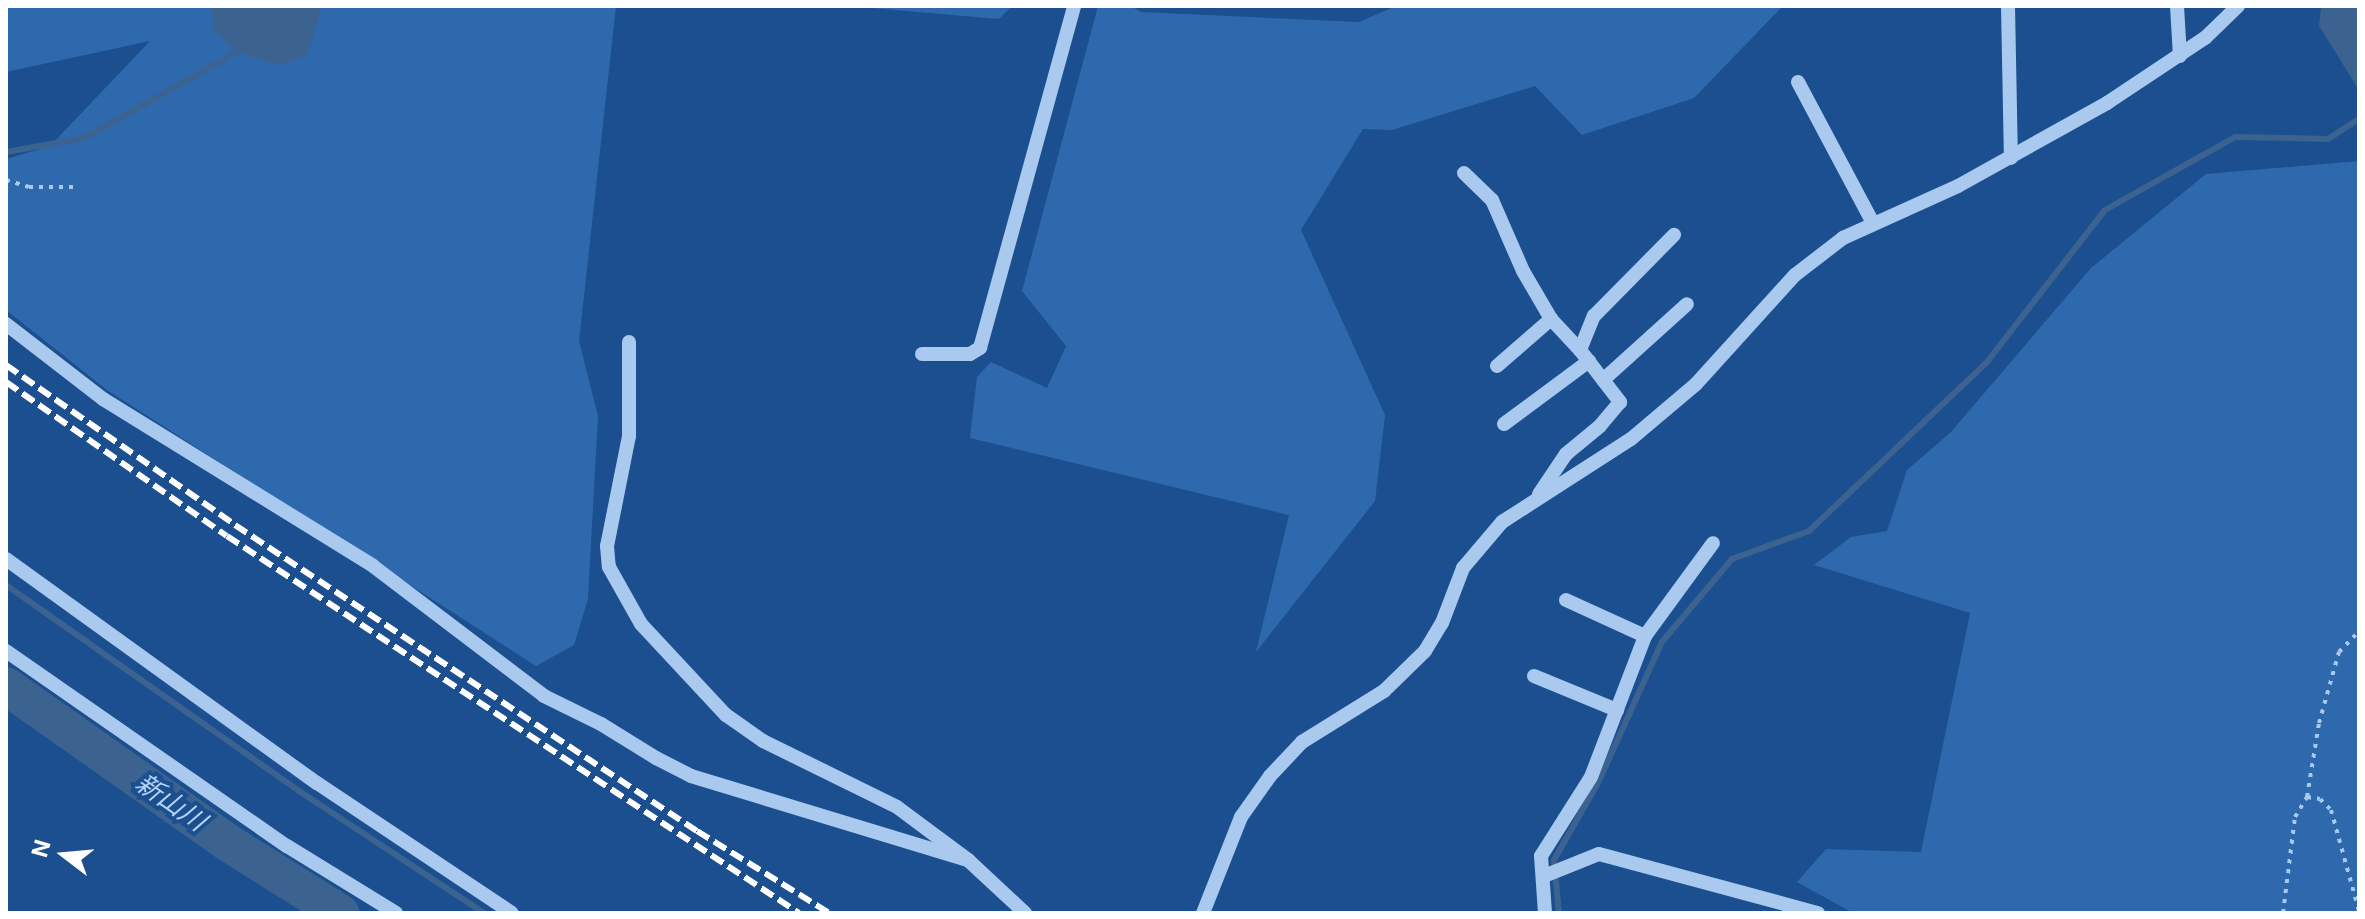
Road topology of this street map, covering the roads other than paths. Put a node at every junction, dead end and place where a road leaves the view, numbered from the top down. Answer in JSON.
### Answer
{"nodes":[{"id":1,"x":1074,"y":6,"type":"edge"},
{"id":2,"x":2008,"y":6,"type":"edge"},
{"id":3,"x":2177,"y":6,"type":"edge"},
{"id":4,"x":2238,"y":6,"type":"edge"},
{"id":5,"x":2180,"y":56,"type":"junction"},
{"id":6,"x":1798,"y":82,"type":"dead end"},
{"id":7,"x":2011,"y":158,"type":"junction"},
{"id":8,"x":1464,"y":173,"type":"dead end"},
{"id":9,"x":1873,"y":223,"type":"junction"},
{"id":10,"x":1674,"y":235,"type":"dead end"},
{"id":11,"x":1687,"y":304,"type":"dead end"},
{"id":12,"x":1551,"y":319,"type":"junction"},
{"id":13,"x":6,"y":324,"type":"edge"},
{"id":14,"x":629,"y":342,"type":"dead end"},
{"id":15,"x":922,"y":354,"type":"dead end"},
{"id":16,"x":1584,"y":355,"type":"junction"},
{"id":17,"x":1497,"y":366,"type":"dead end"},
{"id":18,"x":1603,"y":380,"type":"junction"},
{"id":19,"x":1504,"y":424,"type":"dead end"},
{"id":20,"x":1533,"y":502,"type":"junction"},
{"id":21,"x":1713,"y":543,"type":"dead end"},
{"id":22,"x":6,"y":559,"type":"edge"},
{"id":23,"x":1566,"y":600,"type":"dead end"},
{"id":24,"x":1645,"y":636,"type":"junction"},
{"id":25,"x":6,"y":651,"type":"edge"},
{"id":26,"x":1534,"y":676,"type":"dead end"},
{"id":27,"x":1617,"y":710,"type":"junction"},
{"id":28,"x":968,"y":860,"type":"junction"},
{"id":29,"x":1544,"y":876,"type":"junction"},
{"id":30,"x":396,"y":913,"type":"edge"},
{"id":31,"x":512,"y":913,"type":"edge"},
{"id":32,"x":1025,"y":913,"type":"edge"},
{"id":33,"x":1203,"y":913,"type":"edge"},
{"id":34,"x":1545,"y":913,"type":"edge"},
{"id":35,"x":1818,"y":913,"type":"edge"}],
"edges":[{"from":1,"to":15,"type":"street"},
{"from":2,"to":7,"type":"street"},
{"from":3,"to":5,"type":"street"},
{"from":4,"to":5,"type":"street"},
{"from":5,"to":7,"type":"street"},
{"from":6,"to":9,"type":"street"},
{"from":7,"to":9,"type":"street"},
{"from":8,"to":12,"type":"street"},
{"from":9,"to":20,"type":"street"},
{"from":10,"to":16,"type":"street"},
{"from":11,"to":18,"type":"street"},
{"from":12,"to":16,"type":"street"},
{"from":12,"to":17,"type":"street"},
{"from":13,"to":28,"type":"street"},
{"from":14,"to":28,"type":"street"},
{"from":16,"to":18,"type":"street"},
{"from":16,"to":19,"type":"street"},
{"from":18,"to":20,"type":"street"},
{"from":20,"to":33,"type":"street"},
{"from":21,"to":24,"type":"street"},
{"from":22,"to":31,"type":"street"},
{"from":23,"to":24,"type":"street"},
{"from":24,"to":27,"type":"street"},
{"from":25,"to":30,"type":"street"},
{"from":26,"to":27,"type":"street"},
{"from":27,"to":29,"type":"street"},
{"from":28,"to":32,"type":"street"},
{"from":29,"to":34,"type":"street"},
{"from":29,"to":35,"type":"street"}]}
